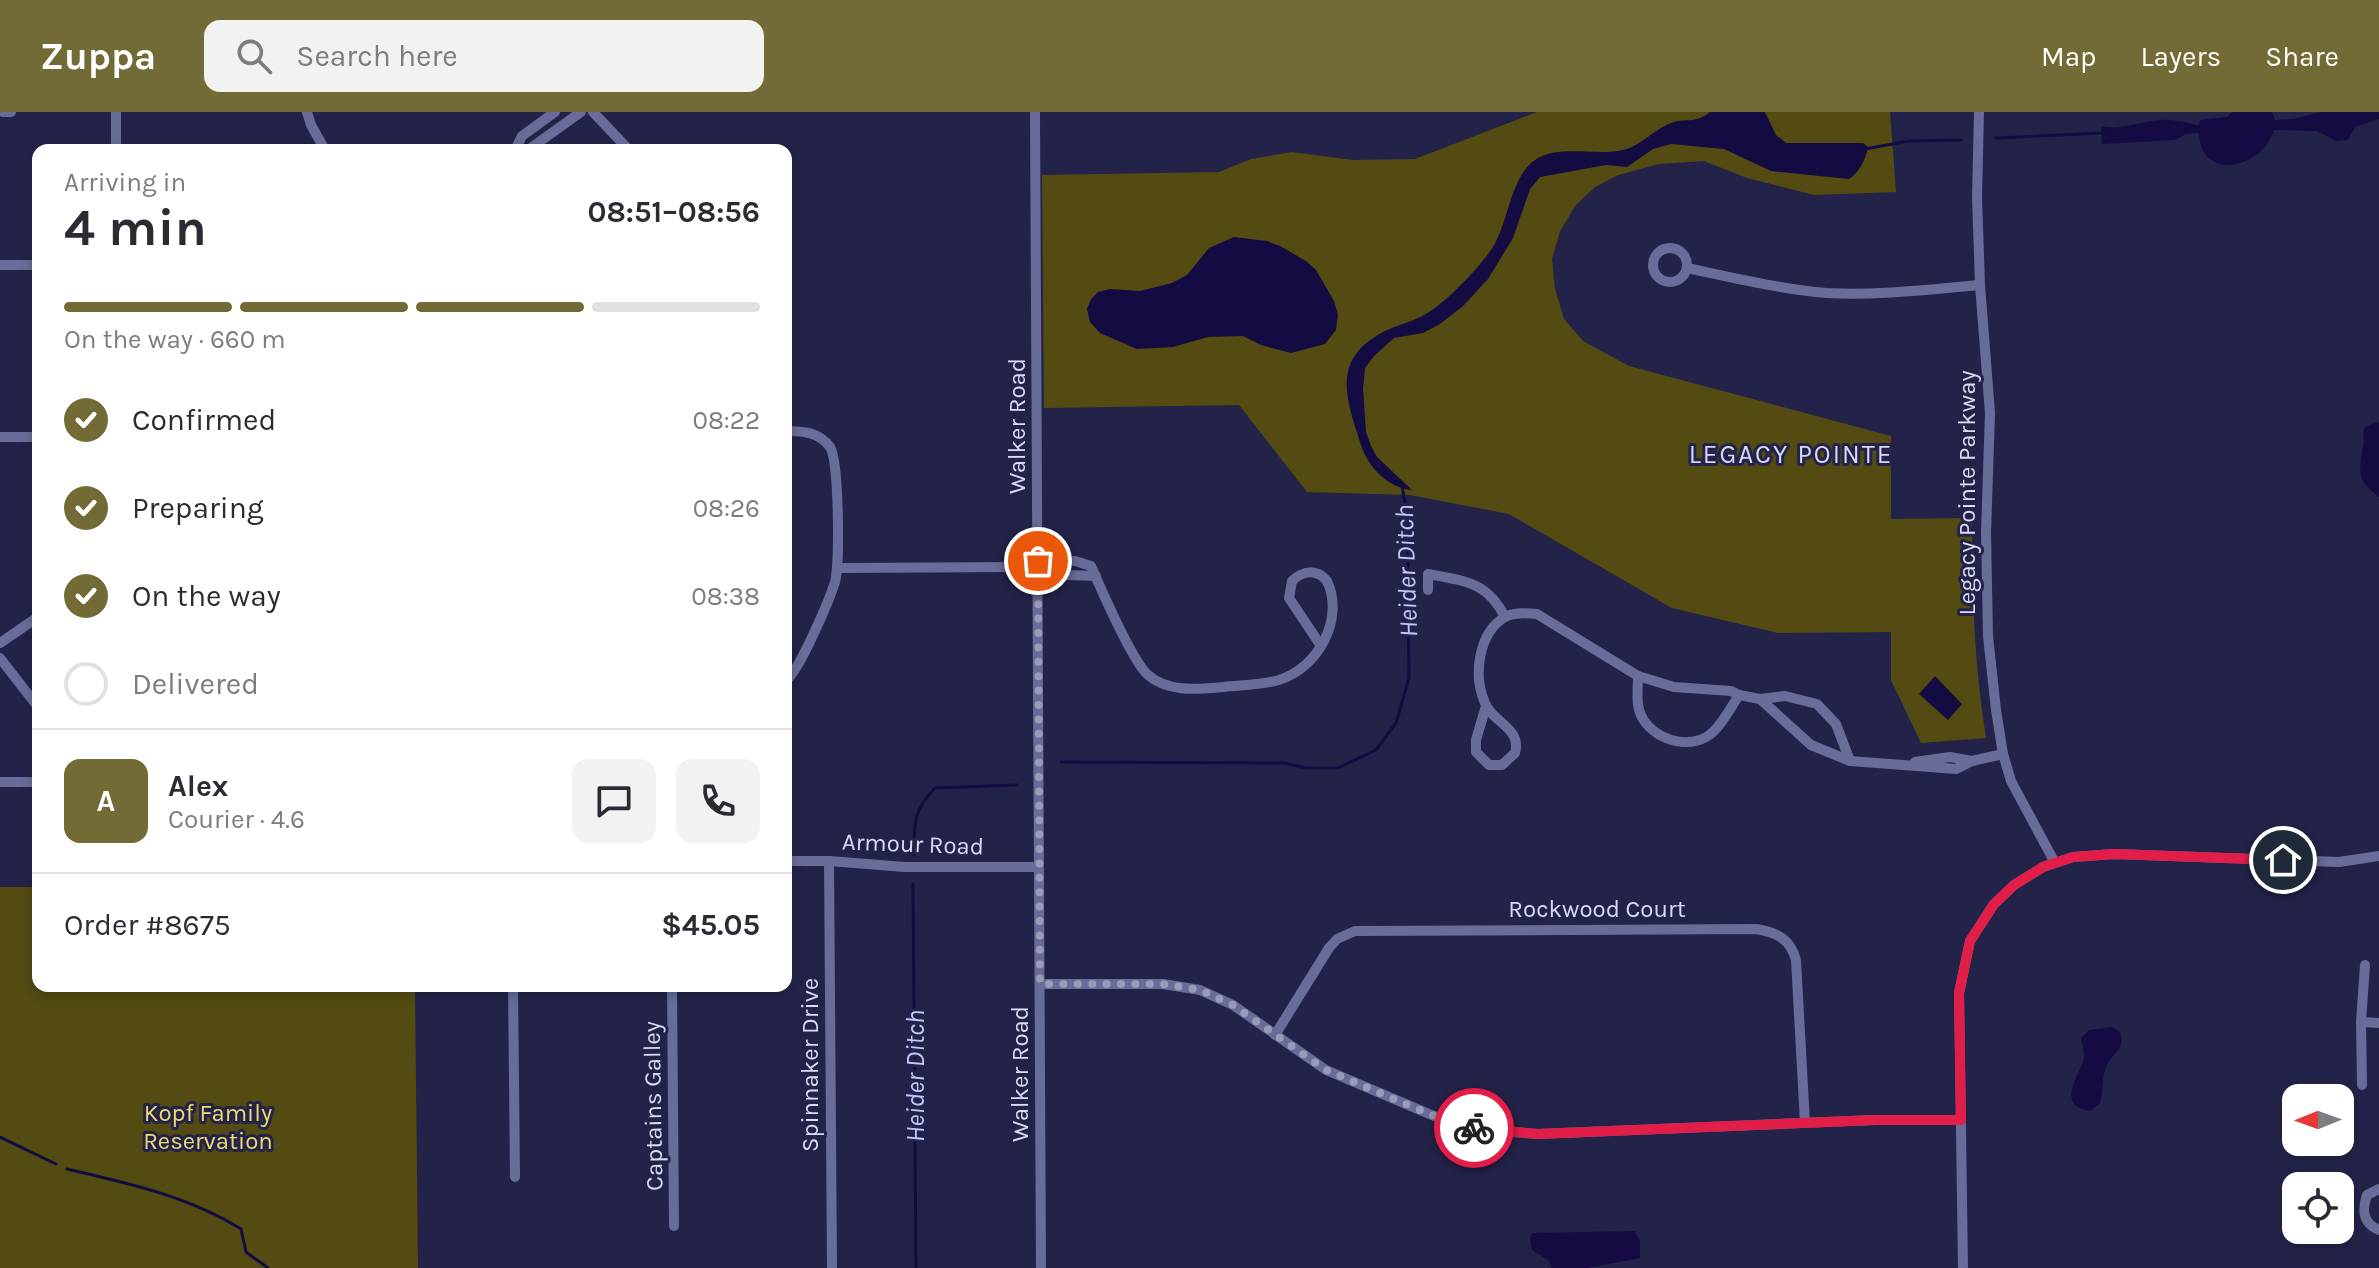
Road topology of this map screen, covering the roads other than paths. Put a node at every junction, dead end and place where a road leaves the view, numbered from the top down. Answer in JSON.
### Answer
{"nodes":[{"id":1,"x":3,"y":112,"type":"edge"},
{"id":2,"x":11,"y":112,"type":"edge"},
{"id":3,"x":116,"y":112,"type":"edge"},
{"id":4,"x":307,"y":112,"type":"edge"},
{"id":5,"x":555,"y":112,"type":"edge"},
{"id":6,"x":581,"y":112,"type":"edge"},
{"id":7,"x":593,"y":112,"type":"edge"},
{"id":8,"x":1035,"y":112,"type":"edge"},
{"id":9,"x":1979,"y":112,"type":"edge"},
{"id":10,"x":116,"y":144,"type":"edge"},
{"id":11,"x":322,"y":144,"type":"edge"},
{"id":12,"x":518,"y":144,"type":"edge"},
{"id":13,"x":536,"y":144,"type":"edge"},
{"id":14,"x":623,"y":144,"type":"edge"},
{"id":15,"x":0,"y":265,"type":"edge"},
{"id":16,"x":32,"y":265,"type":"edge"},
{"id":17,"x":1687,"y":268,"type":"dead end"},
{"id":18,"x":1980,"y":285,"type":"junction"},
{"id":19,"x":792,"y":432,"type":"edge"},
{"id":20,"x":0,"y":437,"type":"edge"},
{"id":21,"x":32,"y":437,"type":"edge"},
{"id":22,"x":837,"y":568,"type":"junction"},
{"id":23,"x":1038,"y":568,"type":"junction"},
{"id":24,"x":1428,"y":590,"type":"dead end"},
{"id":25,"x":1505,"y":617,"type":"junction"},
{"id":26,"x":32,"y":621,"type":"edge"},
{"id":27,"x":0,"y":643,"type":"edge"},
{"id":28,"x":1321,"y":646,"type":"junction"},
{"id":29,"x":0,"y":658,"type":"edge"},
{"id":30,"x":792,"y":674,"type":"edge"},
{"id":31,"x":1638,"y":676,"type":"junction"},
{"id":32,"x":1739,"y":695,"type":"junction"},
{"id":33,"x":32,"y":699,"type":"edge"},
{"id":34,"x":1760,"y":699,"type":"junction"},
{"id":35,"x":1486,"y":706,"type":"junction"},
{"id":36,"x":2003,"y":754,"type":"junction"},
{"id":37,"x":1850,"y":761,"type":"junction"},
{"id":38,"x":0,"y":782,"type":"edge"},
{"id":39,"x":32,"y":782,"type":"edge"},
{"id":40,"x":2379,"y":856,"type":"edge"},
{"id":41,"x":792,"y":861,"type":"edge"},
{"id":42,"x":829,"y":861,"type":"junction"},
{"id":43,"x":2054,"y":861,"type":"junction"},
{"id":44,"x":1039,"y":867,"type":"junction"},
{"id":45,"x":2365,"y":965,"type":"dead end"},
{"id":46,"x":1040,"y":984,"type":"junction"},
{"id":47,"x":513,"y":992,"type":"edge"},
{"id":48,"x":672,"y":992,"type":"edge"},
{"id":49,"x":2361,"y":1022,"type":"junction"},
{"id":50,"x":2379,"y":1023,"type":"edge"},
{"id":51,"x":1275,"y":1035,"type":"junction"},
{"id":52,"x":2362,"y":1085,"type":"dead end"},
{"id":53,"x":1961,"y":1120,"type":"junction"},
{"id":54,"x":1805,"y":1123,"type":"junction"},
{"id":55,"x":515,"y":1177,"type":"dead end"},
{"id":56,"x":2379,"y":1189,"type":"edge"},
{"id":57,"x":674,"y":1226,"type":"dead end"},
{"id":58,"x":2379,"y":1230,"type":"edge"},
{"id":59,"x":832,"y":1268,"type":"edge"},
{"id":60,"x":1041,"y":1268,"type":"edge"},
{"id":61,"x":1963,"y":1268,"type":"edge"}],
"edges":[{"from":1,"to":2,"type":"street"},
{"from":3,"to":10,"type":"street"},
{"from":4,"to":11,"type":"street"},
{"from":5,"to":12,"type":"street"},
{"from":6,"to":13,"type":"street"},
{"from":7,"to":14,"type":"street"},
{"from":8,"to":23,"type":"street","name":"Walker Road"},
{"from":9,"to":18,"type":"street","name":"Legacy Pointe Parkway"},
{"from":15,"to":16,"type":"street"},
{"from":17,"to":18,"type":"street"},
{"from":18,"to":36,"type":"street","name":"Legacy Pointe Parkway"},
{"from":19,"to":22,"type":"street"},
{"from":20,"to":21,"type":"street"},
{"from":22,"to":23,"type":"street"},
{"from":22,"to":30,"type":"street"},
{"from":23,"to":28,"type":"street"},
{"from":23,"to":44,"type":"street","name":"Walker Road"},
{"from":24,"to":25,"type":"street"},
{"from":25,"to":31,"type":"street"},
{"from":25,"to":35,"type":"street"},
{"from":26,"to":27,"type":"street"},
{"from":28,"to":28,"type":"street"},
{"from":29,"to":33,"type":"street"},
{"from":31,"to":32,"type":"street"},
{"from":31,"to":32,"type":"street"},
{"from":32,"to":34,"type":"street"},
{"from":34,"to":37,"type":"street"},
{"from":34,"to":37,"type":"street"},
{"from":35,"to":35,"type":"street"},
{"from":36,"to":37,"type":"street"},
{"from":36,"to":43,"type":"street","name":"Legacy Pointe Parkway"},
{"from":38,"to":39,"type":"street"},
{"from":40,"to":43,"type":"street"},
{"from":41,"to":42,"type":"street","name":"Armour Road"},
{"from":42,"to":44,"type":"street","name":"Armour Road"},
{"from":42,"to":59,"type":"street","name":"Spinnaker Drive"},
{"from":43,"to":53,"type":"street"},
{"from":44,"to":46,"type":"street","name":"Walker Road"},
{"from":45,"to":49,"type":"street"},
{"from":46,"to":51,"type":"street"},
{"from":46,"to":60,"type":"street","name":"Walker Road"},
{"from":47,"to":55,"type":"street"},
{"from":48,"to":57,"type":"street","name":"Captains Galley"},
{"from":49,"to":50,"type":"street"},
{"from":49,"to":52,"type":"street"},
{"from":51,"to":54,"type":"street"},
{"from":51,"to":54,"type":"street","name":"Rockwood Court"},
{"from":53,"to":54,"type":"street"},
{"from":53,"to":61,"type":"street"},
{"from":56,"to":58,"type":"street"}]}
